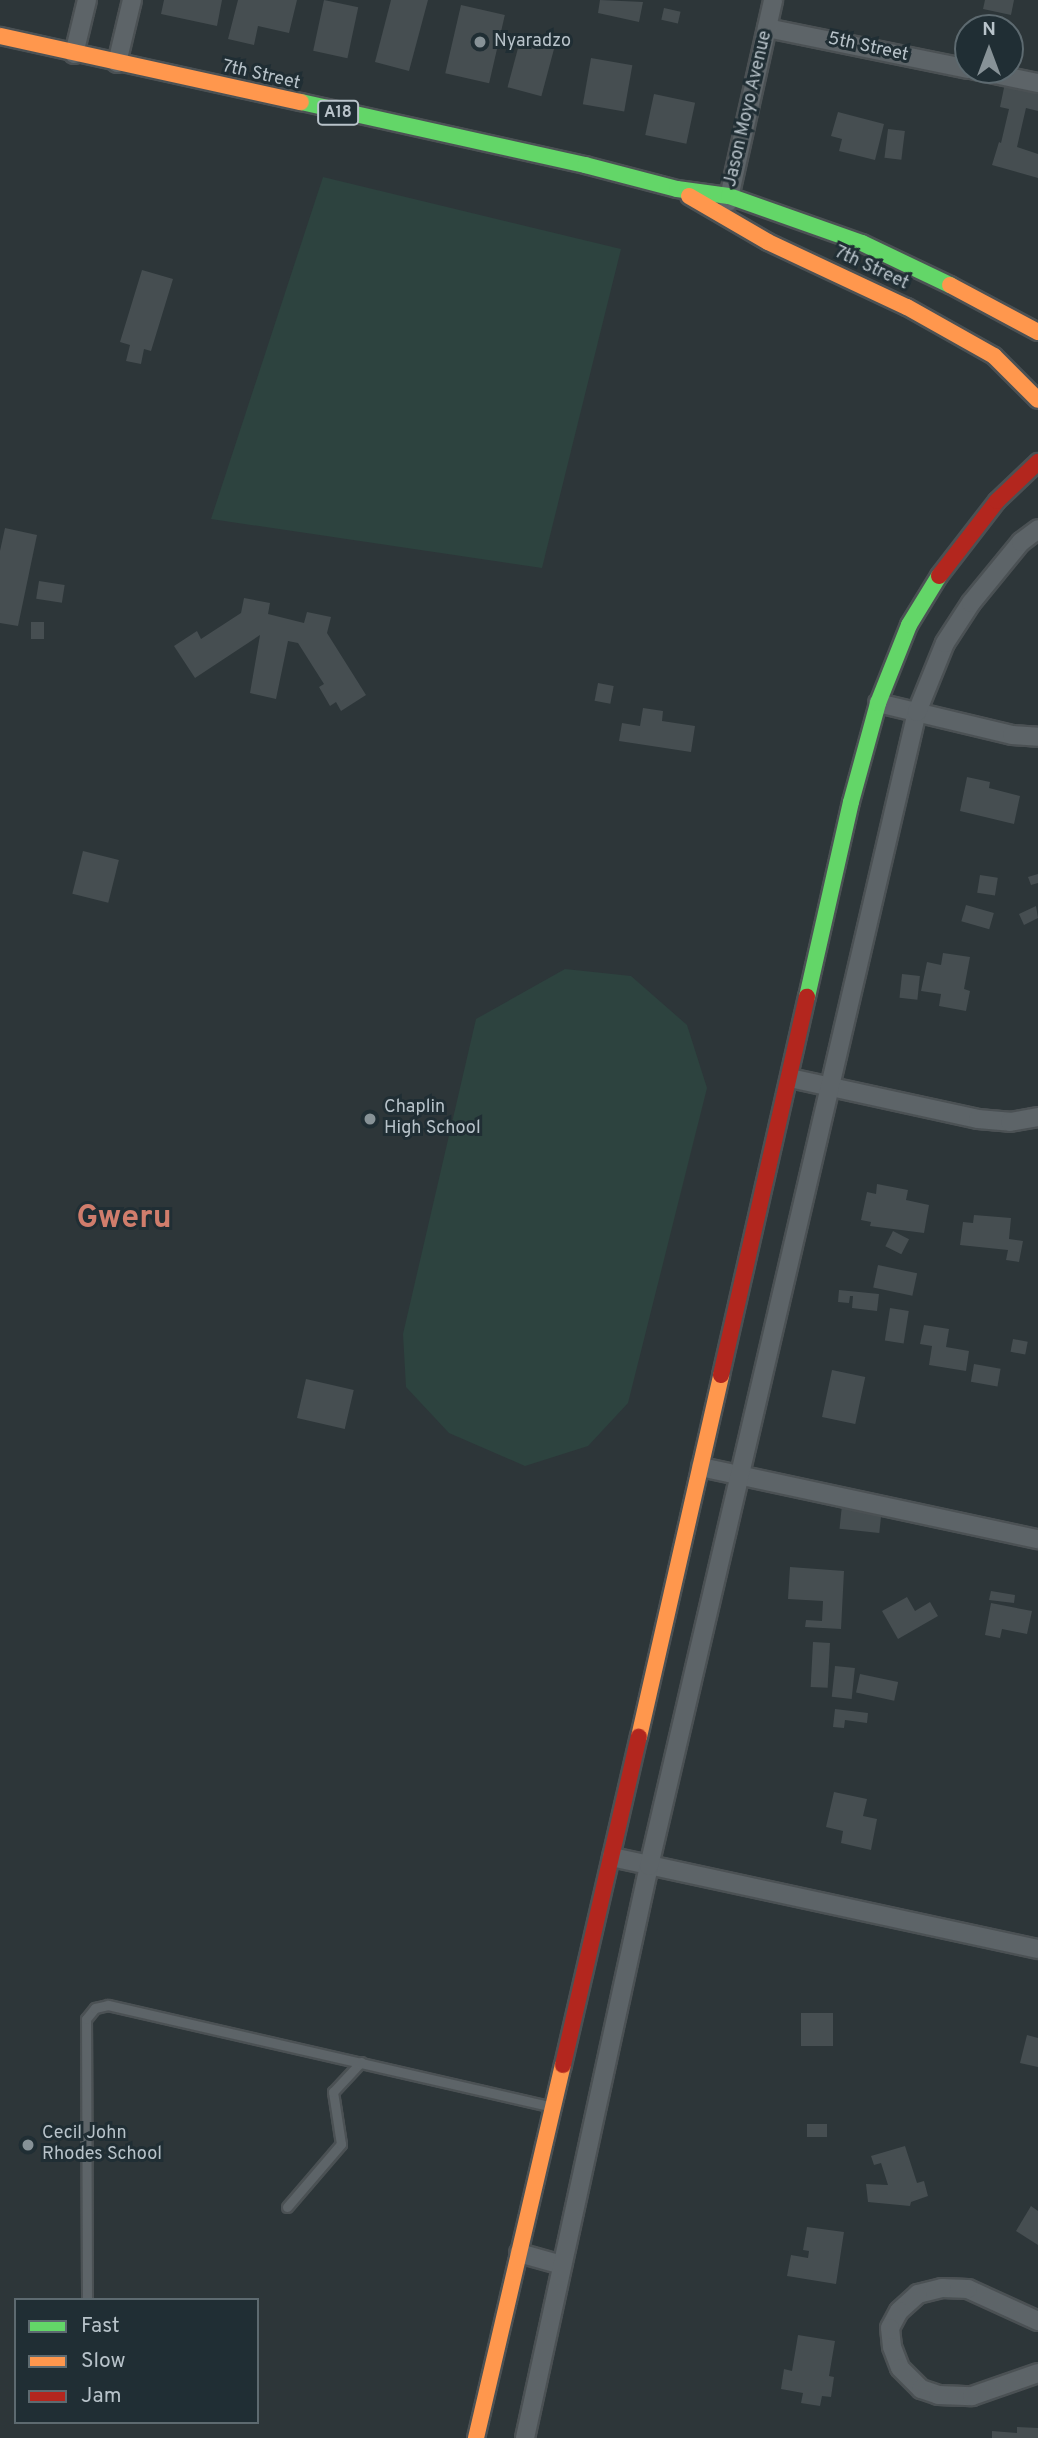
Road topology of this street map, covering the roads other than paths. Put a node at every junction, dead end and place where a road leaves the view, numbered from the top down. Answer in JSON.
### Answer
{"nodes":[{"id":1,"x":87,"y":0,"type":"edge"},
{"id":2,"x":132,"y":0,"type":"edge"},
{"id":3,"x":773,"y":0,"type":"edge"},
{"id":4,"x":767,"y":28,"type":"junction"},
{"id":5,"x":0,"y":36,"type":"edge"},
{"id":6,"x":74,"y":54,"type":"junction"},
{"id":7,"x":117,"y":63,"type":"junction"},
{"id":8,"x":954,"y":66,"type":"edge"},
{"id":9,"x":677,"y":189,"type":"junction"},
{"id":10,"x":729,"y":197,"type":"junction"},
{"id":11,"x":723,"y":219,"type":"junction"},
{"id":12,"x":1038,"y":332,"type":"edge"},
{"id":13,"x":1038,"y":400,"type":"edge"},
{"id":14,"x":1038,"y":462,"type":"edge"},
{"id":15,"x":1038,"y":529,"type":"edge"},
{"id":16,"x":878,"y":703,"type":"junction"},
{"id":17,"x":916,"y":712,"type":"junction"},
{"id":18,"x":1038,"y":737,"type":"edge"},
{"id":19,"x":790,"y":1078,"type":"junction"},
{"id":20,"x":830,"y":1087,"type":"junction"},
{"id":21,"x":1038,"y":1116,"type":"edge"},
{"id":22,"x":701,"y":1467,"type":"junction"},
{"id":23,"x":738,"y":1475,"type":"junction"},
{"id":24,"x":1038,"y":1539,"type":"edge"},
{"id":25,"x":612,"y":1857,"type":"junction"},
{"id":26,"x":649,"y":1866,"type":"junction"},
{"id":27,"x":1038,"y":1949,"type":"edge"},
{"id":28,"x":361,"y":2062,"type":"junction"},
{"id":29,"x":553,"y":2107,"type":"junction"},
{"id":30,"x":287,"y":2207,"type":"dead end"},
{"id":31,"x":519,"y":2253,"type":"junction"},
{"id":32,"x":562,"y":2265,"type":"junction"},
{"id":33,"x":87,"y":2297,"type":"dead end"},
{"id":34,"x":1038,"y":2321,"type":"edge"},
{"id":35,"x":1038,"y":2373,"type":"edge"},
{"id":36,"x":476,"y":2438,"type":"edge"},
{"id":37,"x":525,"y":2438,"type":"edge"}],
"edges":[{"from":1,"to":6,"type":"street"},
{"from":2,"to":7,"type":"street"},
{"from":3,"to":4,"type":"street","name":"Jason Moyo Avenue"},
{"from":4,"to":8,"type":"street","name":"5th Street"},
{"from":4,"to":10,"type":"street","name":"Jason Moyo Avenue"},
{"from":5,"to":6,"type":"main road","name":"7th Street","number":"A18"},
{"from":6,"to":7,"type":"main road","name":"7th Street","number":"A18"},
{"from":7,"to":9,"type":"main road","name":"7th Street","number":"A18"},
{"from":9,"to":10,"type":"main road","name":"7th Street","number":"A18"},
{"from":9,"to":11,"type":"main road","name":"7th Street","number":"A18"},
{"from":10,"to":11,"type":"street","name":"Jason Moyo Avenue"},
{"from":10,"to":12,"type":"main road","name":"7th Street","number":"A18"},
{"from":11,"to":13,"type":"main road","name":"7th Street","number":"A18"},
{"from":14,"to":16,"type":"main road"},
{"from":15,"to":17,"type":"street"},
{"from":16,"to":17,"type":"street"},
{"from":16,"to":19,"type":"main road"},
{"from":17,"to":18,"type":"street"},
{"from":17,"to":20,"type":"street"},
{"from":19,"to":20,"type":"street"},
{"from":19,"to":22,"type":"main road"},
{"from":20,"to":21,"type":"street"},
{"from":20,"to":23,"type":"street"},
{"from":22,"to":23,"type":"street"},
{"from":22,"to":25,"type":"main road"},
{"from":23,"to":24,"type":"street"},
{"from":23,"to":26,"type":"street"},
{"from":25,"to":26,"type":"street"},
{"from":25,"to":29,"type":"main road"},
{"from":26,"to":27,"type":"street"},
{"from":26,"to":32,"type":"street"},
{"from":28,"to":29,"type":"lane"},
{"from":28,"to":30,"type":"lane"},
{"from":28,"to":33,"type":"lane"},
{"from":29,"to":31,"type":"main road"},
{"from":31,"to":32,"type":"street"},
{"from":31,"to":36,"type":"main road"},
{"from":32,"to":37,"type":"street"},
{"from":34,"to":35,"type":"street"}]}
